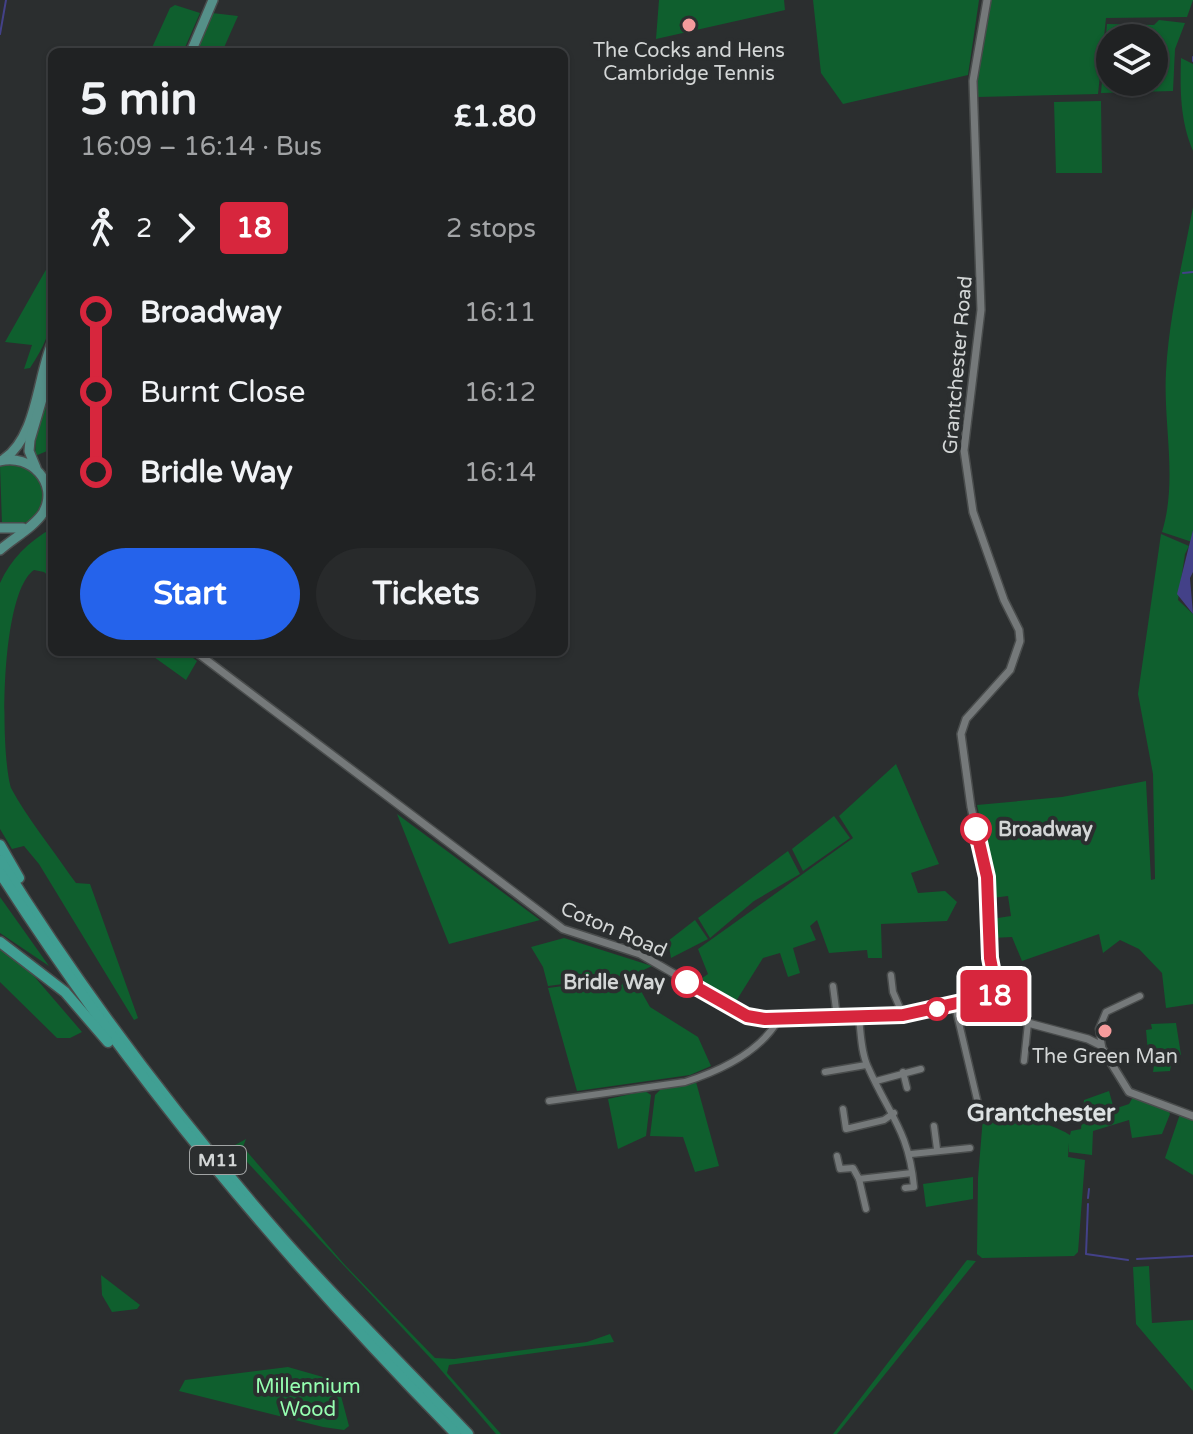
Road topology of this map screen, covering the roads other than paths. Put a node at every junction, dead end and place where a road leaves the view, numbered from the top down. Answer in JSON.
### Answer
{"nodes":[{"id":1,"x":213,"y":0,"type":"edge"},
{"id":2,"x":987,"y":0,"type":"edge"},
{"id":3,"x":193,"y":48,"type":"edge"},
{"id":4,"x":48,"y":356,"type":"edge"},
{"id":5,"x":48,"y":379,"type":"edge"},
{"id":6,"x":1,"y":461,"type":"edge"},
{"id":7,"x":36,"y":468,"type":"junction"},
{"id":8,"x":48,"y":485,"type":"edge"},
{"id":9,"x":48,"y":494,"type":"edge"},
{"id":10,"x":48,"y":515,"type":"edge"},
{"id":11,"x":33,"y":523,"type":"junction"},
{"id":12,"x":0,"y":528,"type":"edge"},
{"id":13,"x":0,"y":550,"type":"edge"},
{"id":14,"x":201,"y":656,"type":"edge"},
{"id":15,"x":0,"y":845,"type":"edge"},
{"id":16,"x":0,"y":860,"type":"edge"},
{"id":17,"x":0,"y":873,"type":"edge"},
{"id":18,"x":0,"y":942,"type":"edge"},
{"id":19,"x":59,"y":949,"type":"junction"},
{"id":20,"x":891,"y":975,"type":"dead end"},
{"id":21,"x":833,"y":986,"type":"dead end"},
{"id":22,"x":997,"y":994,"type":"junction"},
{"id":23,"x":1140,"y":996,"type":"dead end"},
{"id":24,"x":955,"y":1006,"type":"junction"},
{"id":25,"x":903,"y":1015,"type":"junction"},
{"id":26,"x":837,"y":1017,"type":"junction"},
{"id":27,"x":859,"y":1018,"type":"junction"},
{"id":28,"x":779,"y":1019,"type":"junction"},
{"id":29,"x":1028,"y":1023,"type":"junction"},
{"id":30,"x":1099,"y":1029,"type":"junction"},
{"id":31,"x":1088,"y":1039,"type":"junction"},
{"id":32,"x":1104,"y":1050,"type":"junction"},
{"id":33,"x":1024,"y":1061,"type":"dead end"},
{"id":34,"x":866,"y":1065,"type":"junction"},
{"id":35,"x":921,"y":1069,"type":"dead end"},
{"id":36,"x":825,"y":1072,"type":"dead end"},
{"id":37,"x":903,"y":1072,"type":"junction"},
{"id":38,"x":876,"y":1081,"type":"junction"},
{"id":39,"x":907,"y":1088,"type":"dead end"},
{"id":40,"x":549,"y":1101,"type":"dead end"},
{"id":41,"x":843,"y":1109,"type":"dead end"},
{"id":42,"x":980,"y":1112,"type":"dead end"},
{"id":43,"x":894,"y":1113,"type":"junction"},
{"id":44,"x":1193,"y":1116,"type":"edge"},
{"id":45,"x":177,"y":1122,"type":"junction"},
{"id":46,"x":934,"y":1126,"type":"dead end"},
{"id":47,"x":846,"y":1129,"type":"junction"},
{"id":48,"x":846,"y":1138,"type":"dead end"},
{"id":49,"x":970,"y":1148,"type":"dead end"},
{"id":50,"x":937,"y":1149,"type":"junction"},
{"id":51,"x":911,"y":1154,"type":"junction"},
{"id":52,"x":837,"y":1156,"type":"dead end"},
{"id":53,"x":912,"y":1173,"type":"junction"},
{"id":54,"x":859,"y":1179,"type":"junction"},
{"id":55,"x":914,"y":1187,"type":"junction"},
{"id":56,"x":923,"y":1187,"type":"dead end"},
{"id":57,"x":905,"y":1188,"type":"dead end"},
{"id":58,"x":866,"y":1209,"type":"dead end"},
{"id":59,"x":456,"y":1434,"type":"edge"},
{"id":60,"x":468,"y":1434,"type":"edge"}],
"edges":[{"from":1,"to":3,"type":"main road"},
{"from":2,"to":22,"type":"street","name":"Grantchester Road"},
{"from":4,"to":6,"type":"main road"},
{"from":5,"to":7,"type":"main road"},
{"from":6,"to":7,"type":"main road"},
{"from":7,"to":8,"type":"main road"},
{"from":9,"to":11,"type":"main road"},
{"from":10,"to":11,"type":"street"},
{"from":11,"to":12,"type":"main road"},
{"from":11,"to":13,"type":"main road"},
{"from":14,"to":28,"type":"street","name":"Coton Road"},
{"from":15,"to":19,"type":"highway"},
{"from":16,"to":19,"type":"highway","number":"M11"},
{"from":17,"to":45,"type":"highway","number":"M11"},
{"from":18,"to":45,"type":"highway"},
{"from":19,"to":60,"type":"highway","number":"M11"},
{"from":20,"to":25,"type":"street"},
{"from":21,"to":26,"type":"street"},
{"from":22,"to":24,"type":"street","name":"Coton Road"},
{"from":22,"to":29,"type":"street"},
{"from":23,"to":30,"type":"street"},
{"from":24,"to":25,"type":"street","name":"Coton Road"},
{"from":24,"to":42,"type":"street"},
{"from":25,"to":27,"type":"street","name":"Coton Road"},
{"from":26,"to":27,"type":"street","name":"Coton Road"},
{"from":26,"to":28,"type":"street","name":"Coton Road"},
{"from":27,"to":34,"type":"street"},
{"from":28,"to":40,"type":"street"},
{"from":29,"to":31,"type":"street"},
{"from":29,"to":33,"type":"street"},
{"from":30,"to":31,"type":"street"},
{"from":30,"to":32,"type":"street"},
{"from":31,"to":32,"type":"street"},
{"from":32,"to":44,"type":"street"},
{"from":34,"to":36,"type":"street"},
{"from":34,"to":38,"type":"street"},
{"from":35,"to":37,"type":"street"},
{"from":37,"to":38,"type":"street"},
{"from":37,"to":39,"type":"street"},
{"from":38,"to":43,"type":"street"},
{"from":41,"to":47,"type":"street"},
{"from":43,"to":47,"type":"street"},
{"from":43,"to":51,"type":"street"},
{"from":45,"to":59,"type":"highway","number":"M11"},
{"from":46,"to":50,"type":"street"},
{"from":47,"to":48,"type":"street"},
{"from":49,"to":50,"type":"street"},
{"from":50,"to":51,"type":"street"},
{"from":51,"to":53,"type":"street"},
{"from":52,"to":54,"type":"street"},
{"from":53,"to":54,"type":"street"},
{"from":53,"to":55,"type":"street"},
{"from":54,"to":58,"type":"street"},
{"from":55,"to":56,"type":"street"},
{"from":55,"to":57,"type":"street"}]}
